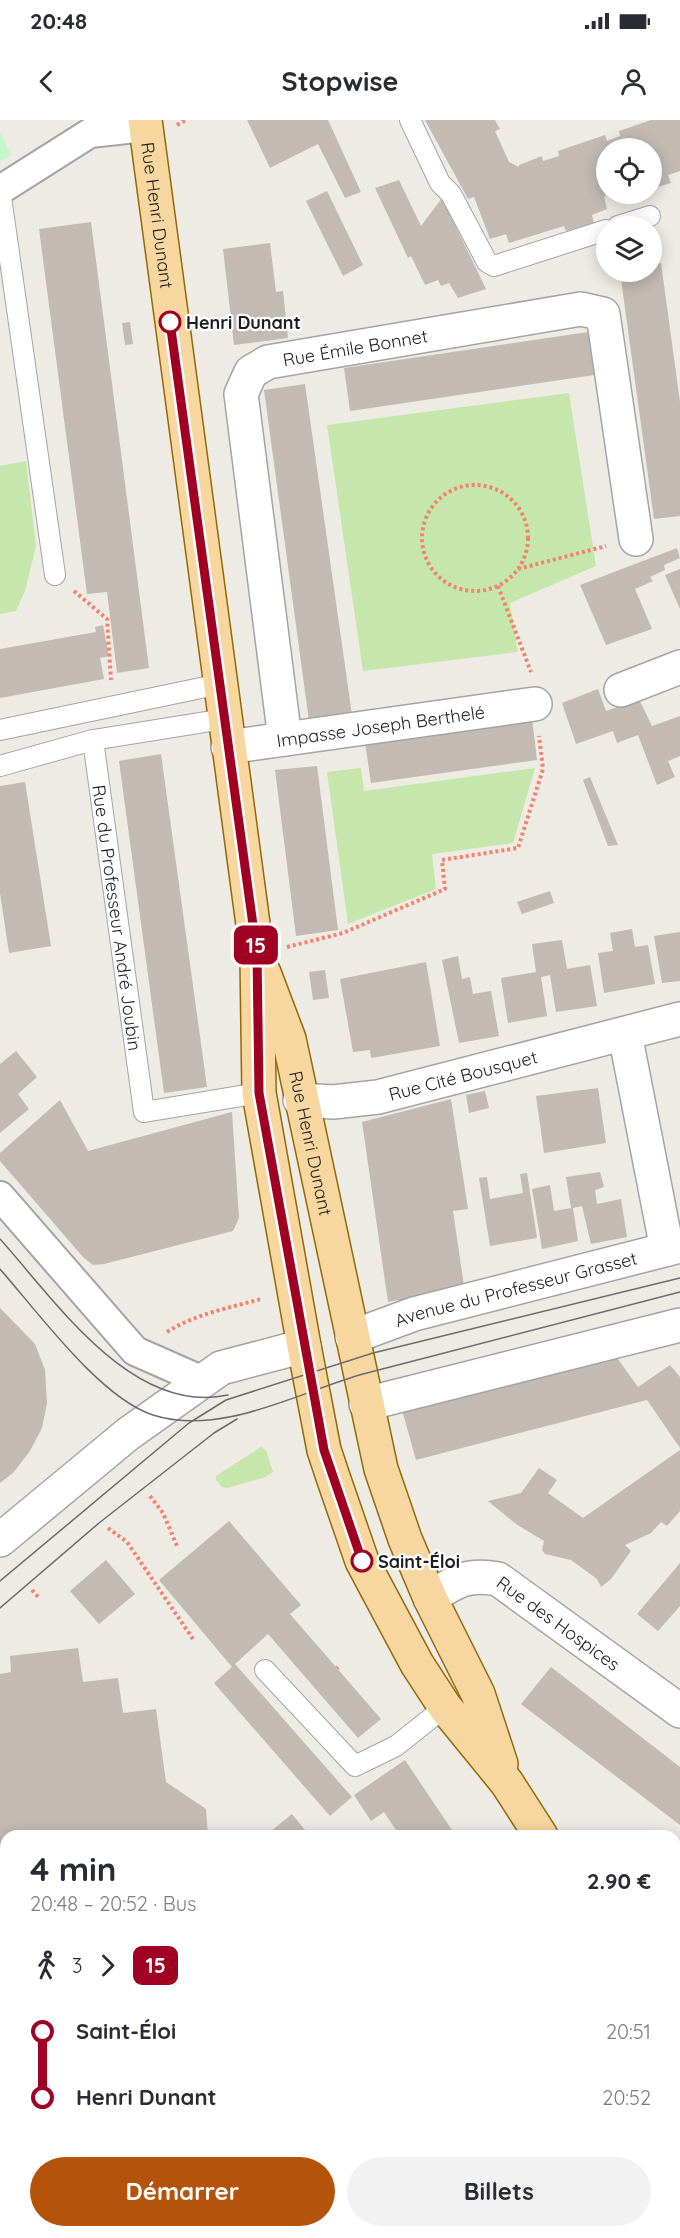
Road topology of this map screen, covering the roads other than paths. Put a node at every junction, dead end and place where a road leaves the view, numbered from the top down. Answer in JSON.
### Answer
{"nodes":[{"id":1,"x":410,"y":120,"type":"edge"},
{"id":2,"x":145,"y":124,"type":"edge"},
{"id":3,"x":0,"y":190,"type":"edge"},
{"id":4,"x":596,"y":233,"type":"edge"},
{"id":5,"x":636,"y":539,"type":"road end"},
{"id":6,"x":56,"y":575,"type":"road end"},
{"id":7,"x":680,"y":666,"type":"edge"},
{"id":8,"x":220,"y":684,"type":"junction"},
{"id":9,"x":621,"y":690,"type":"dead end"},
{"id":10,"x":535,"y":704,"type":"road end"},
{"id":11,"x":0,"y":730,"type":"edge"},
{"id":12,"x":226,"y":733,"type":"junction"},
{"id":13,"x":285,"y":739,"type":"junction"},
{"id":14,"x":93,"y":740,"type":"junction"},
{"id":15,"x":0,"y":766,"type":"edge"},
{"id":16,"x":257,"y":954,"type":"junction"},
{"id":17,"x":680,"y":1019,"type":"edge"},
{"id":18,"x":625,"y":1034,"type":"junction"},
{"id":19,"x":259,"y":1093,"type":"junction"},
{"id":20,"x":300,"y":1100,"type":"junction"},
{"id":21,"x":0,"y":1196,"type":"edge"},
{"id":22,"x":674,"y":1248,"type":"edge"},
{"id":23,"x":680,"y":1325,"type":"edge"},
{"id":24,"x":352,"y":1337,"type":"junction"},
{"id":25,"x":304,"y":1346,"type":"junction"},
{"id":26,"x":203,"y":1381,"type":"junction"},
{"id":27,"x":366,"y":1404,"type":"junction"},
{"id":28,"x":333,"y":1478,"type":"junction"},
{"id":29,"x":0,"y":1540,"type":"edge"},
{"id":30,"x":429,"y":1598,"type":"junction"},
{"id":31,"x":265,"y":1670,"type":"dead end"},
{"id":32,"x":445,"y":1707,"type":"junction"},
{"id":33,"x":680,"y":1711,"type":"edge"},
{"id":34,"x":507,"y":1783,"type":"junction"},
{"id":35,"x":537,"y":1830,"type":"edge"}],
"edges":[{"from":1,"to":4,"type":"lane"},
{"from":2,"to":3,"type":"street"},
{"from":2,"to":8,"type":"main road","name":"Rue Henri Dunant"},
{"from":3,"to":6,"type":"lane"},
{"from":5,"to":13,"type":"street","name":"Rue Émile Bonnet"},
{"from":7,"to":9,"type":"street"},
{"from":8,"to":11,"type":"lane"},
{"from":8,"to":12,"type":"main road","name":"Rue Henri Dunant"},
{"from":10,"to":13,"type":"street","name":"Impasse Joseph Berthelé"},
{"from":12,"to":13,"type":"street","name":"Impasse Joseph Berthelé"},
{"from":12,"to":14,"type":"lane"},
{"from":12,"to":16,"type":"main road","name":"Rue Henri Dunant"},
{"from":14,"to":15,"type":"lane"},
{"from":14,"to":19,"type":"lane","name":"Rue du Professeur André Joubin"},
{"from":16,"to":19,"type":"main road","name":"Rue Henri Dunant"},
{"from":16,"to":20,"type":"main road","name":"Rue Henri Dunant"},
{"from":17,"to":18,"type":"street","name":"Rue Cité Bousquet"},
{"from":18,"to":20,"type":"street","name":"Rue Cité Bousquet"},
{"from":18,"to":22,"type":"street"},
{"from":19,"to":25,"type":"main road","name":"Rue Henri Dunant"},
{"from":20,"to":24,"type":"main road","name":"Rue Henri Dunant"},
{"from":21,"to":26,"type":"street"},
{"from":22,"to":24,"type":"street","name":"Avenue du Professeur Grasset"},
{"from":23,"to":27,"type":"street"},
{"from":24,"to":25,"type":"main road"},
{"from":24,"to":27,"type":"main road","name":"Rue Henri Dunant"},
{"from":25,"to":26,"type":"street"},
{"from":25,"to":27,"type":"main road"},
{"from":25,"to":28,"type":"main road","name":"Rue Henri Dunant"},
{"from":26,"to":29,"type":"street"},
{"from":27,"to":30,"type":"main road","name":"Rue Henri Dunant"},
{"from":28,"to":30,"type":"main road"},
{"from":28,"to":32,"type":"main road","name":"Rue Henri Dunant"},
{"from":30,"to":33,"type":"street","name":"Rue des Hospices"},
{"from":30,"to":34,"type":"main road","name":"Rue Henri Dunant"},
{"from":31,"to":32,"type":"lane"},
{"from":32,"to":34,"type":"main road","name":"Rue Henri Dunant"},
{"from":34,"to":35,"type":"main road"}]}
